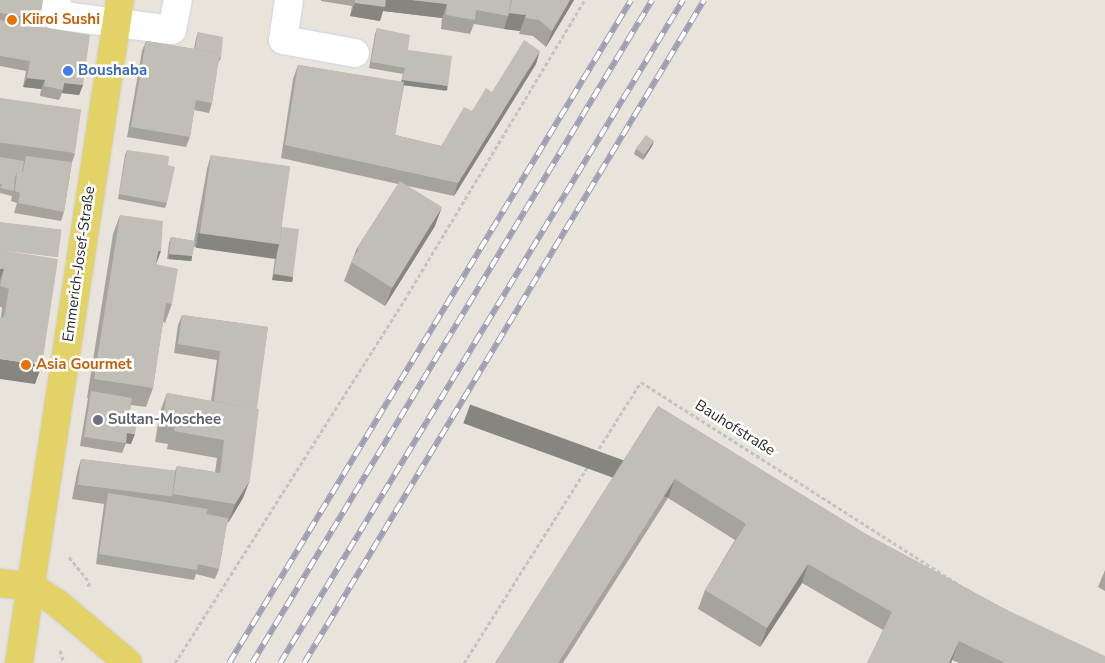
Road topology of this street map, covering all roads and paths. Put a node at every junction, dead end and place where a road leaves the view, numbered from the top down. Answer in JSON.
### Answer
{"nodes":[{"id":1,"x":57,"y":0,"type":"edge"},
{"id":2,"x":178,"y":0,"type":"edge"},
{"id":3,"x":289,"y":0,"type":"edge"},
{"id":4,"x":585,"y":0,"type":"edge"},
{"id":5,"x":117,"y":12,"type":"edge"},
{"id":6,"x":355,"y":53,"type":"dead end"},
{"id":7,"x":0,"y":583,"type":"edge"},
{"id":8,"x":32,"y":587,"type":"junction"},
{"id":9,"x":972,"y":592,"type":"edge"},
{"id":10,"x":61,"y":652,"type":"dead end"},
{"id":11,"x":19,"y":663,"type":"edge"},
{"id":12,"x":64,"y":663,"type":"edge"},
{"id":13,"x":128,"y":663,"type":"edge"},
{"id":14,"x":175,"y":663,"type":"edge"},
{"id":15,"x":464,"y":663,"type":"edge"}],
"edges":[{"from":1,"to":5,"type":"lane"},
{"from":2,"to":5,"type":"lane"},
{"from":3,"to":6,"type":"lane"},
{"from":4,"to":14,"type":"path"},
{"from":5,"to":8,"type":"main road","name":"Emmerich-Josef-Straße"},
{"from":7,"to":8,"type":"main road"},
{"from":8,"to":11,"type":"main road","name":"Emmerich-Josef-Straße"},
{"from":8,"to":13,"type":"main road"},
{"from":9,"to":15,"type":"path","name":"Bauhofstraße"},
{"from":10,"to":12,"type":"path"}]}
